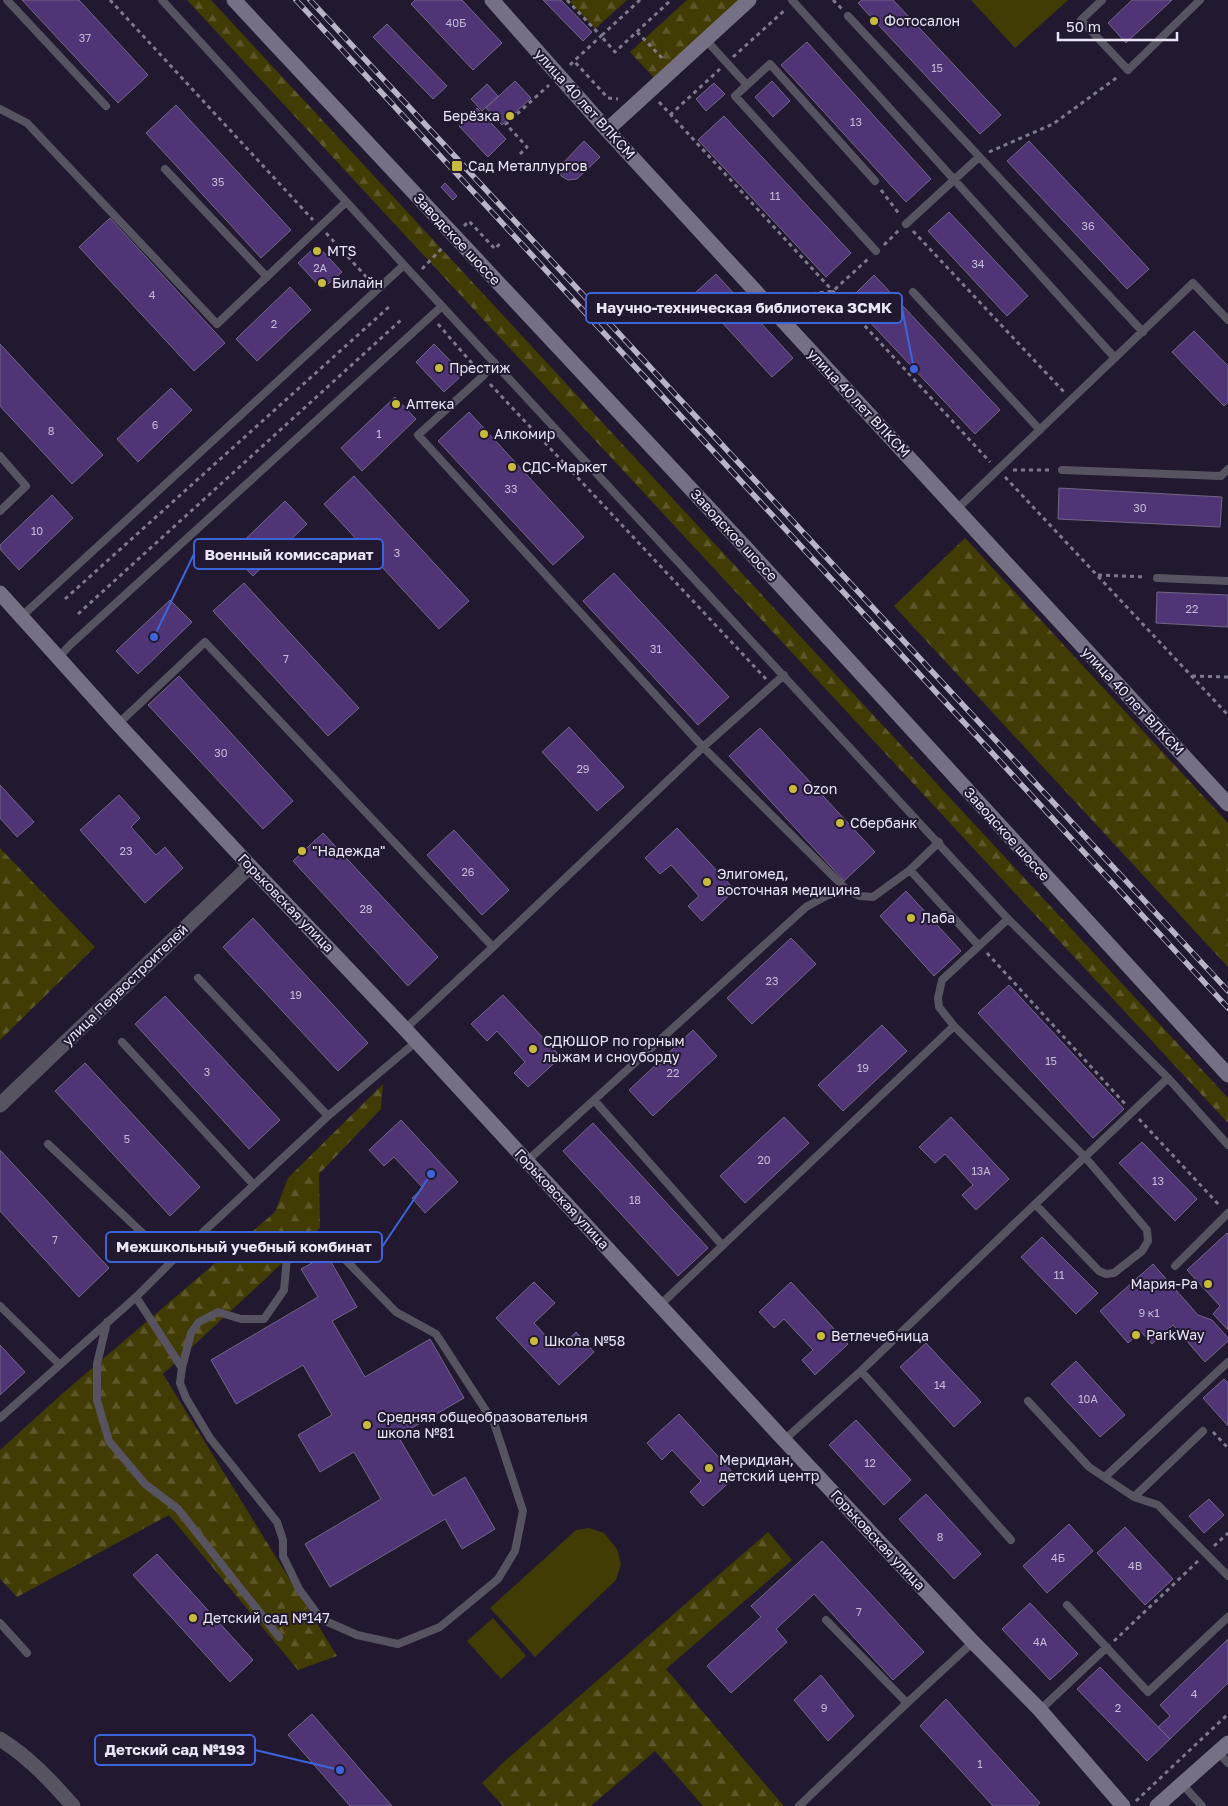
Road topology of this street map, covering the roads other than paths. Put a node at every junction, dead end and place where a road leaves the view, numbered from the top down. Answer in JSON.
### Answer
{"nodes":[{"id":1,"x":7,"y":0,"type":"edge"},
{"id":2,"x":162,"y":0,"type":"edge"},
{"id":3,"x":234,"y":0,"type":"edge"},
{"id":4,"x":492,"y":0,"type":"edge"},
{"id":5,"x":749,"y":0,"type":"edge"},
{"id":6,"x":792,"y":0,"type":"edge"},
{"id":7,"x":1102,"y":0,"type":"edge"},
{"id":8,"x":1200,"y":0,"type":"edge"},
{"id":9,"x":848,"y":16,"type":"dead end"},
{"id":10,"x":706,"y":40,"type":"junction"},
{"id":11,"x":747,"y":85,"type":"junction"},
{"id":12,"x":106,"y":106,"type":"dead end"},
{"id":13,"x":0,"y":109,"type":"edge"},
{"id":14,"x":608,"y":130,"type":"junction"},
{"id":15,"x":980,"y":157,"type":"junction"},
{"id":16,"x":165,"y":169,"type":"dead end"},
{"id":17,"x":954,"y":180,"type":"junction"},
{"id":18,"x":875,"y":181,"type":"road end"},
{"id":19,"x":346,"y":202,"type":"junction"},
{"id":20,"x":906,"y":224,"type":"road end"},
{"id":21,"x":876,"y":251,"type":"dead end"},
{"id":22,"x":404,"y":265,"type":"junction"},
{"id":23,"x":267,"y":277,"type":"junction"},
{"id":24,"x":913,"y":292,"type":"dead end"},
{"id":25,"x":442,"y":306,"type":"junction"},
{"id":26,"x":1228,"y":320,"type":"edge"},
{"id":27,"x":1143,"y":332,"type":"junction"},
{"id":28,"x":1115,"y":358,"type":"junction"},
{"id":29,"x":494,"y":362,"type":"junction"},
{"id":30,"x":1040,"y":430,"type":"junction"},
{"id":31,"x":0,"y":456,"type":"edge"},
{"id":32,"x":1228,"y":469,"type":"edge"},
{"id":33,"x":1062,"y":470,"type":"road end"},
{"id":34,"x":957,"y":509,"type":"junction"},
{"id":35,"x":0,"y":511,"type":"edge"},
{"id":36,"x":1157,"y":578,"type":"road end"},
{"id":37,"x":1228,"y":581,"type":"edge"},
{"id":38,"x":0,"y":592,"type":"edge"},
{"id":39,"x":22,"y":616,"type":"junction"},
{"id":40,"x":58,"y":658,"type":"junction"},
{"id":41,"x":784,"y":675,"type":"junction"},
{"id":42,"x":118,"y":724,"type":"junction"},
{"id":43,"x":703,"y":746,"type":"junction"},
{"id":44,"x":1228,"y":804,"type":"edge"},
{"id":45,"x":939,"y":842,"type":"junction"},
{"id":46,"x":250,"y":866,"type":"junction"},
{"id":47,"x":910,"y":870,"type":"junction"},
{"id":48,"x":848,"y":891,"type":"junction"},
{"id":49,"x":1008,"y":918,"type":"junction"},
{"id":50,"x":979,"y":946,"type":"junction"},
{"id":51,"x":493,"y":947,"type":"junction"},
{"id":52,"x":198,"y":978,"type":"dead end"},
{"id":53,"x":954,"y":1026,"type":"junction"},
{"id":54,"x":405,"y":1029,"type":"junction"},
{"id":55,"x":417,"y":1041,"type":"junction"},
{"id":56,"x":122,"y":1042,"type":"dead end"},
{"id":57,"x":1228,"y":1075,"type":"edge"},
{"id":58,"x":1168,"y":1078,"type":"junction"},
{"id":59,"x":594,"y":1100,"type":"junction"},
{"id":60,"x":0,"y":1105,"type":"edge"},
{"id":61,"x":328,"y":1116,"type":"junction"},
{"id":62,"x":48,"y":1144,"type":"dead end"},
{"id":63,"x":1228,"y":1145,"type":"edge"},
{"id":64,"x":1085,"y":1157,"type":"junction"},
{"id":65,"x":527,"y":1160,"type":"junction"},
{"id":66,"x":253,"y":1184,"type":"junction"},
{"id":67,"x":1035,"y":1204,"type":"junction"},
{"id":68,"x":1228,"y":1214,"type":"edge"},
{"id":69,"x":722,"y":1245,"type":"junction"},
{"id":70,"x":172,"y":1261,"type":"junction"},
{"id":71,"x":1175,"y":1266,"type":"dead end"},
{"id":72,"x":136,"y":1297,"type":"junction"},
{"id":73,"x":660,"y":1305,"type":"junction"},
{"id":74,"x":0,"y":1306,"type":"edge"},
{"id":75,"x":107,"y":1322,"type":"junction"},
{"id":76,"x":1228,"y":1362,"type":"edge"},
{"id":77,"x":59,"y":1364,"type":"junction"},
{"id":78,"x":182,"y":1368,"type":"junction"},
{"id":79,"x":861,"y":1372,"type":"junction"},
{"id":80,"x":1028,"y":1401,"type":"dead end"},
{"id":81,"x":0,"y":1418,"type":"edge"},
{"id":82,"x":1202,"y":1431,"type":"road end"},
{"id":83,"x":784,"y":1440,"type":"junction"},
{"id":84,"x":1105,"y":1477,"type":"junction"},
{"id":85,"x":1134,"y":1497,"type":"junction"},
{"id":86,"x":1011,"y":1540,"type":"dead end"},
{"id":87,"x":1228,"y":1576,"type":"edge"},
{"id":88,"x":1068,"y":1606,"type":"dead end"},
{"id":89,"x":1228,"y":1616,"type":"edge"},
{"id":90,"x":826,"y":1620,"type":"dead end"},
{"id":91,"x":0,"y":1623,"type":"edge"},
{"id":92,"x":279,"y":1637,"type":"dead end"},
{"id":93,"x":973,"y":1642,"type":"junction"},
{"id":94,"x":1107,"y":1648,"type":"junction"},
{"id":95,"x":27,"y":1653,"type":"dead end"},
{"id":96,"x":907,"y":1703,"type":"junction"},
{"id":97,"x":1040,"y":1710,"type":"junction"},
{"id":98,"x":0,"y":1739,"type":"edge"},
{"id":99,"x":1225,"y":1753,"type":"edge"},
{"id":100,"x":1182,"y":1784,"type":"junction"},
{"id":101,"x":73,"y":1806,"type":"edge"},
{"id":102,"x":799,"y":1806,"type":"edge"},
{"id":103,"x":1123,"y":1806,"type":"edge"},
{"id":104,"x":1157,"y":1806,"type":"edge"},
{"id":105,"x":1202,"y":1806,"type":"edge"}],
"edges":[{"from":1,"to":12,"type":"lane"},
{"from":2,"to":19,"type":"lane"},
{"from":3,"to":57,"type":"street","name":"Заводское шоссе"},
{"from":4,"to":14,"type":"street","name":"улица 40 лет ВЛКСМ"},
{"from":5,"to":10,"type":"street"},
{"from":6,"to":17,"type":"lane"},
{"from":7,"to":8,"type":"lane"},
{"from":9,"to":15,"type":"lane"},
{"from":10,"to":11,"type":"lane"},
{"from":10,"to":14,"type":"street"},
{"from":11,"to":18,"type":"lane"},
{"from":11,"to":21,"type":"lane"},
{"from":13,"to":23,"type":"lane"},
{"from":14,"to":34,"type":"street","name":"улица 40 лет ВЛКСМ"},
{"from":15,"to":17,"type":"lane"},
{"from":15,"to":27,"type":"lane"},
{"from":16,"to":23,"type":"lane"},
{"from":17,"to":20,"type":"lane"},
{"from":17,"to":28,"type":"lane"},
{"from":19,"to":22,"type":"lane"},
{"from":19,"to":23,"type":"lane"},
{"from":22,"to":25,"type":"lane"},
{"from":22,"to":39,"type":"lane"},
{"from":24,"to":30,"type":"lane"},
{"from":25,"to":29,"type":"lane"},
{"from":25,"to":40,"type":"lane"},
{"from":26,"to":27,"type":"lane"},
{"from":27,"to":28,"type":"lane"},
{"from":28,"to":30,"type":"lane"},
{"from":29,"to":41,"type":"lane"},
{"from":29,"to":43,"type":"lane"},
{"from":30,"to":34,"type":"lane"},
{"from":31,"to":35,"type":"lane"},
{"from":32,"to":33,"type":"lane"},
{"from":34,"to":44,"type":"street","name":"улица 40 лет ВЛКСМ"},
{"from":36,"to":37,"type":"lane"},
{"from":38,"to":39,"type":"street","name":"Горьковская улица"},
{"from":39,"to":40,"type":"street","name":"Горьковская улица"},
{"from":40,"to":42,"type":"street","name":"Горьковская улица"},
{"from":41,"to":43,"type":"lane"},
{"from":41,"to":45,"type":"lane"},
{"from":42,"to":46,"type":"street","name":"Горьковская улица"},
{"from":42,"to":51,"type":"lane"},
{"from":43,"to":48,"type":"lane"},
{"from":43,"to":51,"type":"lane"},
{"from":45,"to":47,"type":"lane"},
{"from":45,"to":49,"type":"lane"},
{"from":46,"to":54,"type":"street","name":"Горьковская улица"},
{"from":46,"to":60,"type":"street","name":"улица Первостроителей"},
{"from":47,"to":48,"type":"lane"},
{"from":47,"to":50,"type":"lane"},
{"from":48,"to":59,"type":"lane"},
{"from":49,"to":50,"type":"lane"},
{"from":49,"to":58,"type":"lane"},
{"from":50,"to":53,"type":"lane"},
{"from":51,"to":54,"type":"lane"},
{"from":52,"to":61,"type":"lane"},
{"from":53,"to":64,"type":"lane"},
{"from":53,"to":69,"type":"lane"},
{"from":54,"to":55,"type":"street","name":"Горьковская улица"},
{"from":55,"to":61,"type":"lane"},
{"from":55,"to":65,"type":"street","name":"Горьковская улица"},
{"from":56,"to":66,"type":"lane"},
{"from":58,"to":63,"type":"lane"},
{"from":58,"to":64,"type":"lane"},
{"from":59,"to":65,"type":"lane"},
{"from":59,"to":69,"type":"lane"},
{"from":61,"to":66,"type":"lane"},
{"from":62,"to":70,"type":"lane"},
{"from":64,"to":67,"type":"lane"},
{"from":64,"to":67,"type":"lane"},
{"from":65,"to":73,"type":"street","name":"Горьковская улица"},
{"from":66,"to":70,"type":"lane"},
{"from":67,"to":79,"type":"lane"},
{"from":68,"to":71,"type":"lane"},
{"from":69,"to":73,"type":"lane"},
{"from":70,"to":72,"type":"lane"},
{"from":72,"to":75,"type":"lane"},
{"from":72,"to":78,"type":"lane"},
{"from":73,"to":83,"type":"street","name":"Горьковская улица"},
{"from":74,"to":77,"type":"lane"},
{"from":75,"to":77,"type":"lane"},
{"from":75,"to":92,"type":"lane"},
{"from":76,"to":84,"type":"lane"},
{"from":77,"to":81,"type":"lane"},
{"from":78,"to":78,"type":"lane"},
{"from":79,"to":83,"type":"lane"},
{"from":79,"to":86,"type":"lane"},
{"from":80,"to":84,"type":"lane"},
{"from":82,"to":85,"type":"lane"},
{"from":83,"to":93,"type":"street","name":"Горьковская улица"},
{"from":84,"to":85,"type":"lane"},
{"from":85,"to":87,"type":"lane"},
{"from":88,"to":94,"type":"lane"},
{"from":89,"to":94,"type":"lane"},
{"from":90,"to":96,"type":"lane"},
{"from":91,"to":95,"type":"lane"},
{"from":93,"to":96,"type":"lane"},
{"from":93,"to":97,"type":"street","name":"Горьковская улица"},
{"from":94,"to":97,"type":"lane"},
{"from":96,"to":102,"type":"lane"},
{"from":97,"to":103,"type":"street","name":"Горьковская улица"},
{"from":98,"to":101,"type":"street"},
{"from":99,"to":100,"type":"street"},
{"from":100,"to":104,"type":"street"},
{"from":100,"to":105,"type":"lane"}]}
